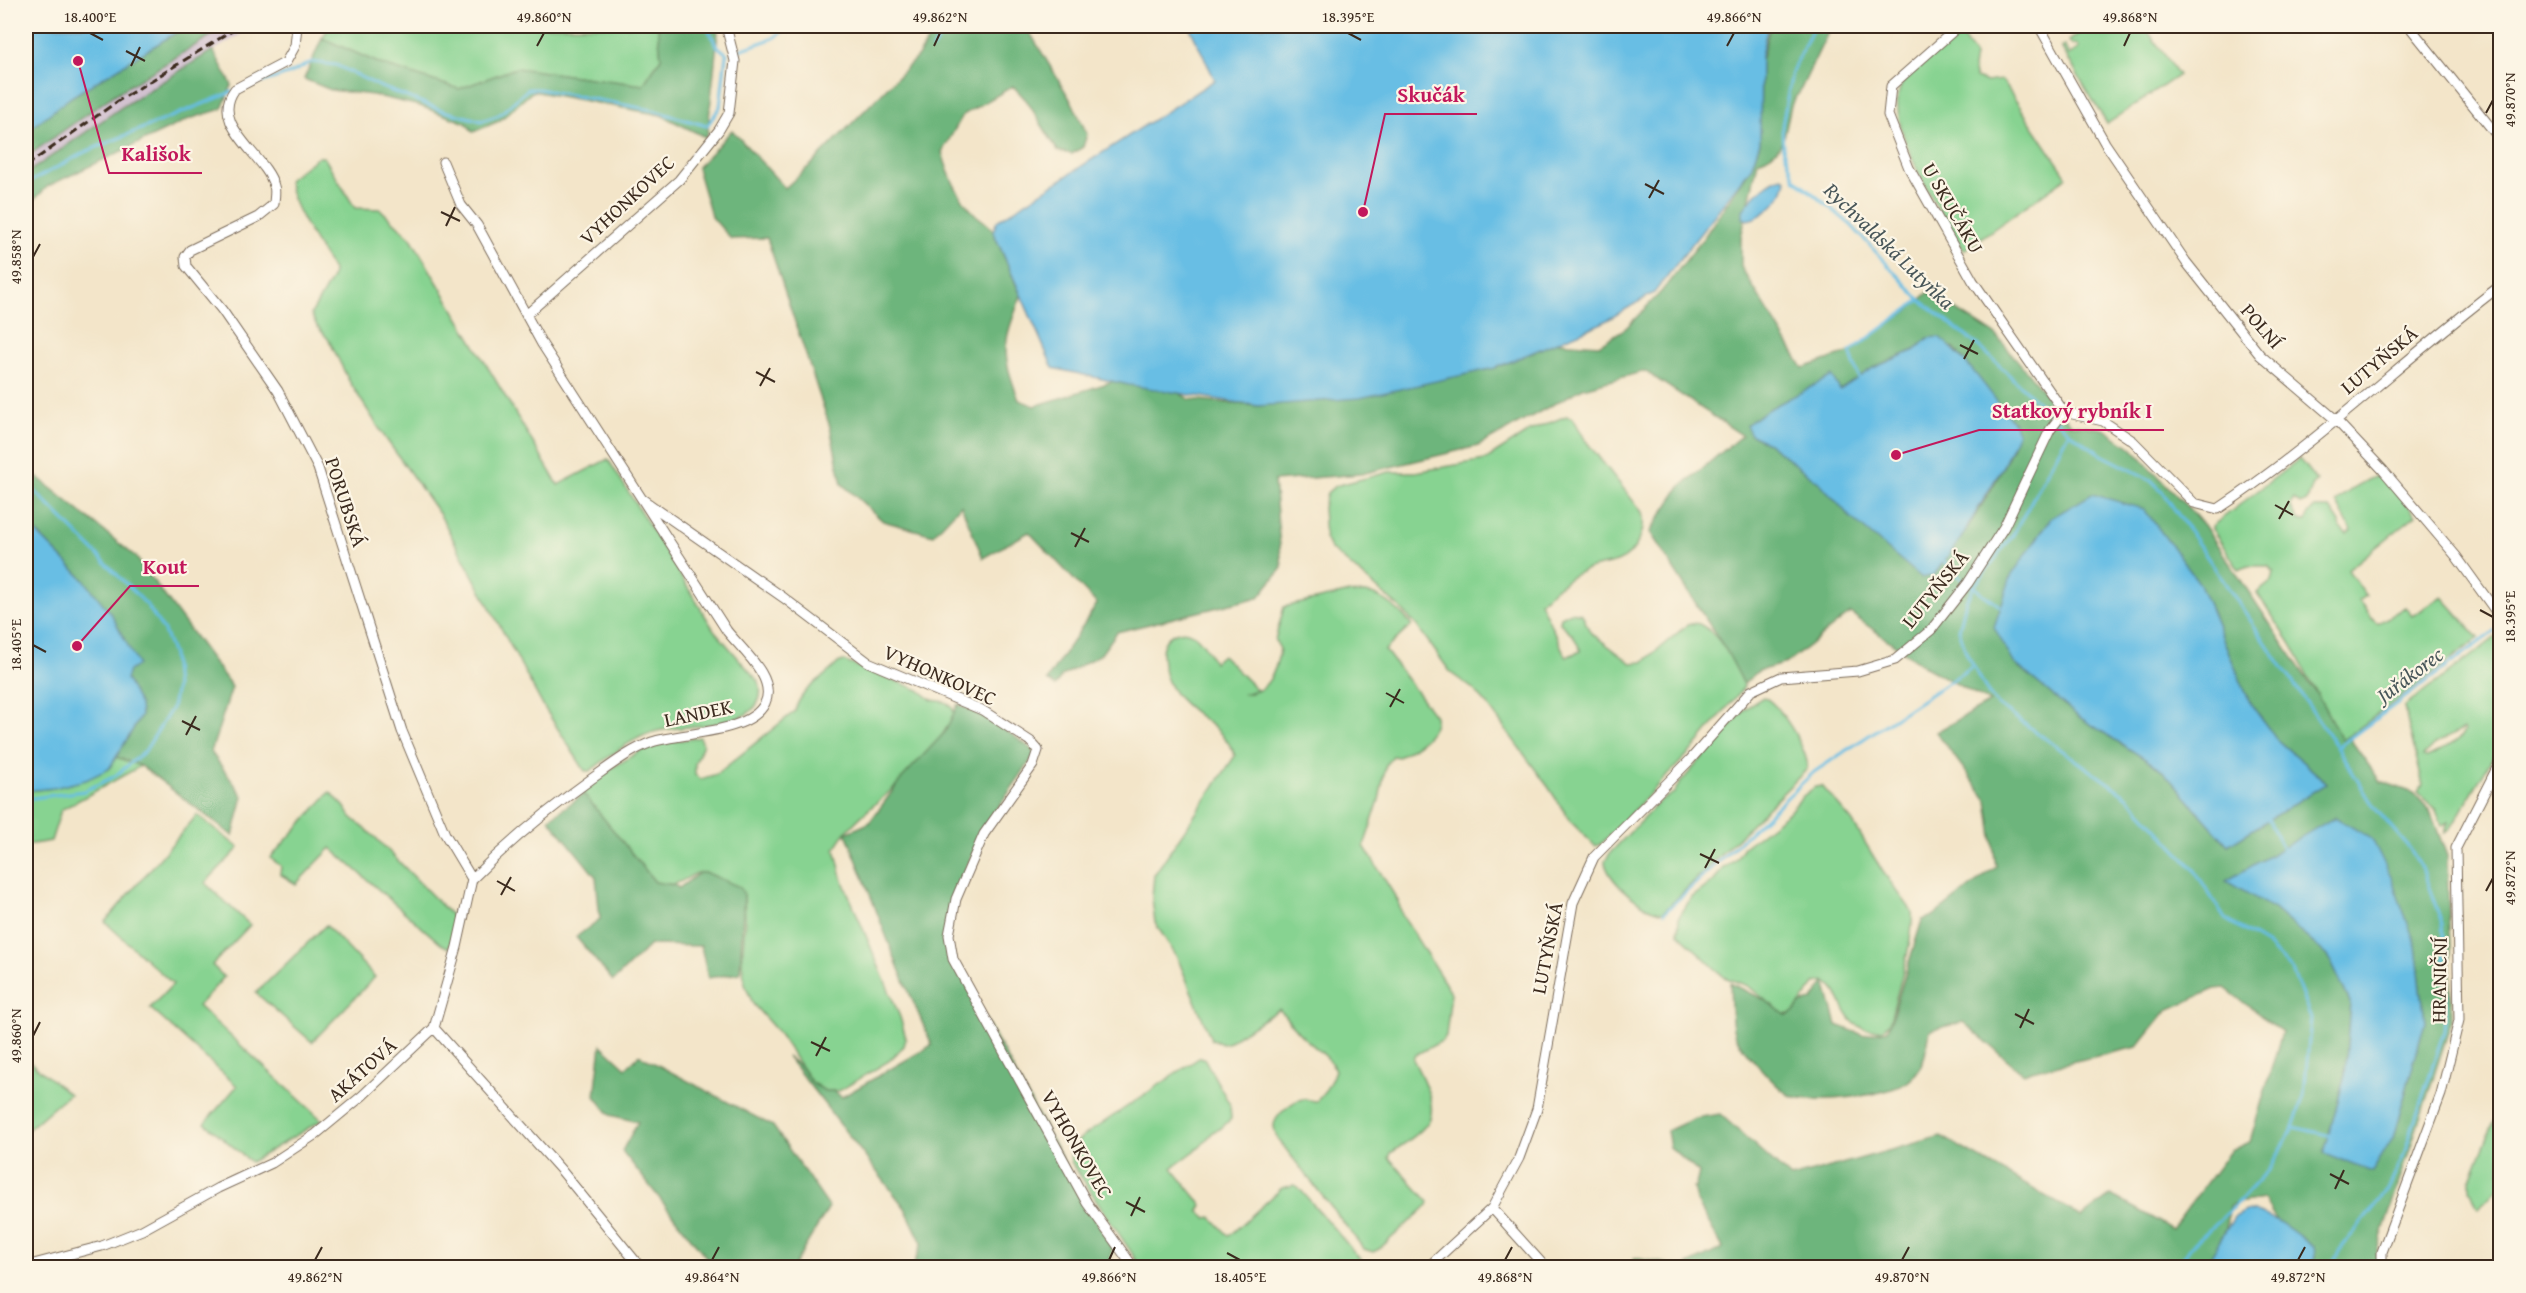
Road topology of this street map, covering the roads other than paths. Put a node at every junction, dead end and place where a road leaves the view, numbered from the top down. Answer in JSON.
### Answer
{"nodes":[{"id":1,"x":297,"y":26,"type":"edge"},
{"id":2,"x":726,"y":26,"type":"edge"},
{"id":3,"x":1959,"y":26,"type":"edge"},
{"id":4,"x":2038,"y":26,"type":"edge"},
{"id":5,"x":2409,"y":26,"type":"edge"},
{"id":6,"x":2500,"y":139,"type":"edge"},
{"id":7,"x":443,"y":162,"type":"dead end"},
{"id":8,"x":2500,"y":286,"type":"edge"},
{"id":9,"x":526,"y":315,"type":"junction"},
{"id":10,"x":2064,"y":412,"type":"junction"},
{"id":11,"x":2337,"y":420,"type":"junction"},
{"id":12,"x":642,"y":499,"type":"junction"},
{"id":13,"x":2500,"y":617,"type":"edge"},
{"id":14,"x":2500,"y":762,"type":"edge"},
{"id":15,"x":472,"y":879,"type":"junction"},
{"id":16,"x":434,"y":1029,"type":"junction"},
{"id":17,"x":1492,"y":1208,"type":"junction"},
{"id":18,"x":26,"y":1266,"type":"edge"},
{"id":19,"x":641,"y":1268,"type":"edge"},
{"id":20,"x":1134,"y":1268,"type":"edge"},
{"id":21,"x":1427,"y":1268,"type":"edge"},
{"id":22,"x":1546,"y":1268,"type":"edge"},
{"id":23,"x":2382,"y":1268,"type":"edge"}],
"edges":[{"from":1,"to":15,"type":"street","name":"PORUBSKÁ"},
{"from":2,"to":9,"type":"street","name":"VYHONKOVEC"},
{"from":3,"to":10,"type":"street","name":"U SKUČÁKU"},
{"from":4,"to":11,"type":"street","name":"POLNÍ"},
{"from":5,"to":6,"type":"street"},
{"from":7,"to":9,"type":"street","name":"VYHONKOVEC"},
{"from":8,"to":11,"type":"street","name":"LUTYŇSKÁ"},
{"from":9,"to":12,"type":"street","name":"VYHONKOVEC"},
{"from":10,"to":11,"type":"street","name":"LUTYŇSKÁ"},
{"from":10,"to":17,"type":"street","name":"LUTYŇSKÁ"},
{"from":11,"to":13,"type":"street","name":"POLNÍ"},
{"from":12,"to":15,"type":"street","name":"LANDEK"},
{"from":12,"to":20,"type":"street","name":"VYHONKOVEC"},
{"from":14,"to":23,"type":"street","name":"HRANIČNÍ"},
{"from":15,"to":16,"type":"street"},
{"from":16,"to":18,"type":"street","name":"AKÁTOVÁ"},
{"from":16,"to":19,"type":"street"},
{"from":17,"to":21,"type":"street","name":"LUTYŇSKÁ"},
{"from":17,"to":22,"type":"street"}]}
